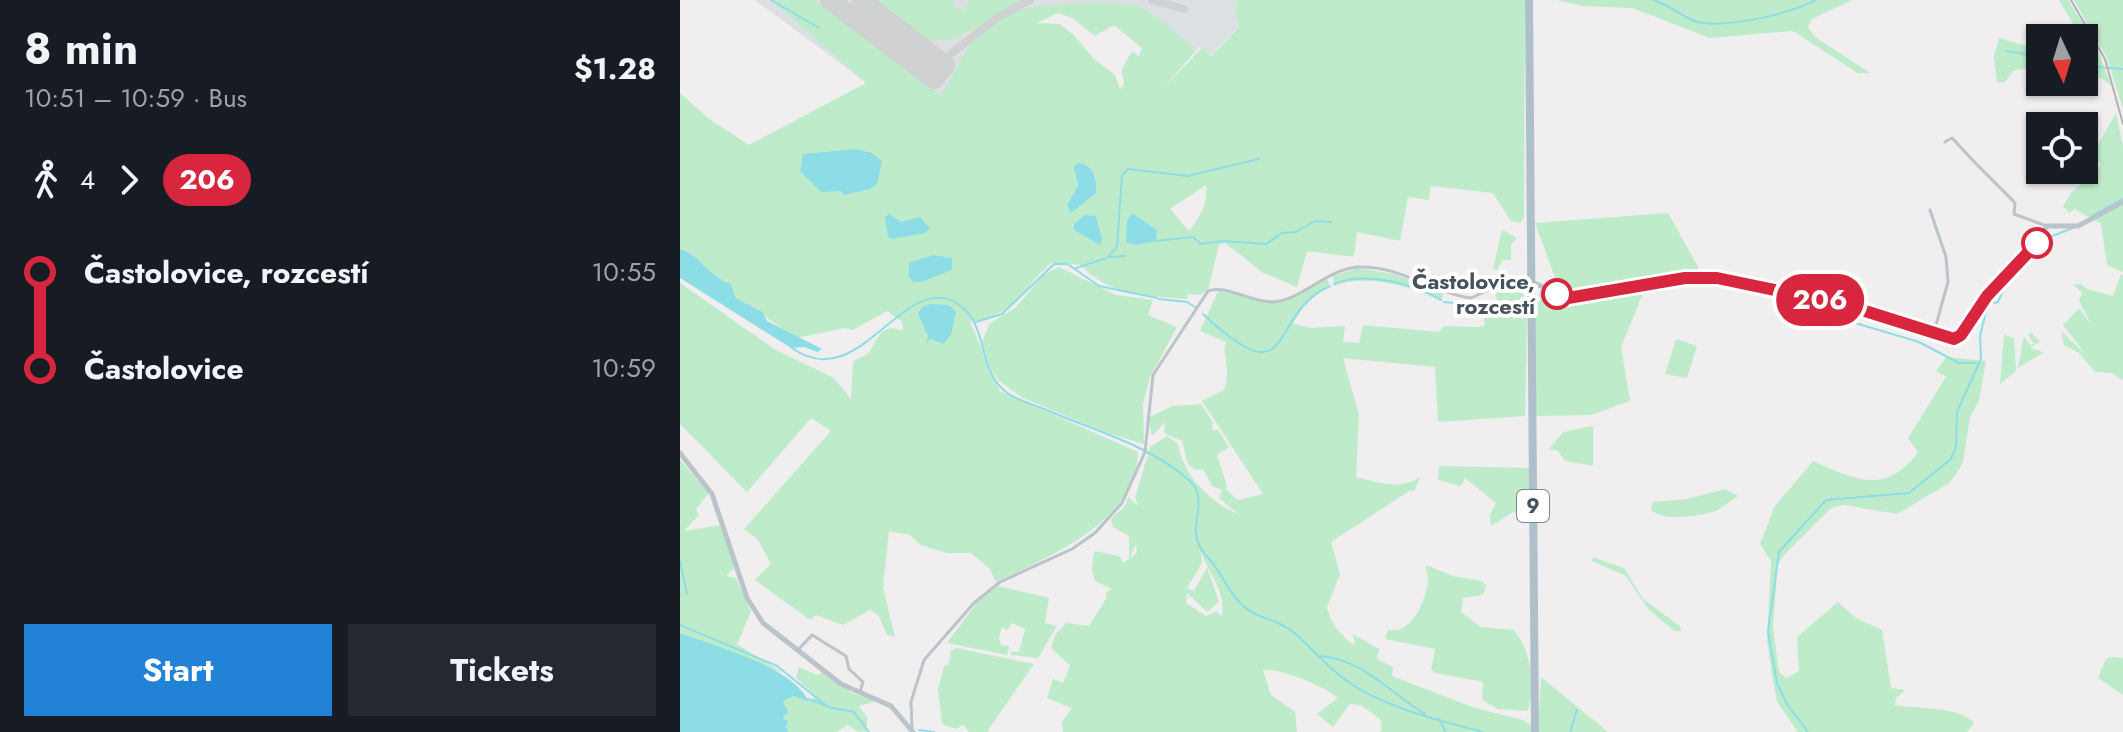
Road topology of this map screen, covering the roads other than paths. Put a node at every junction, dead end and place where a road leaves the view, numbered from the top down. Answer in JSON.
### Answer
{"nodes":[{"id":1,"x":1529,"y":0,"type":"edge"},
{"id":2,"x":1945,"y":142,"type":"dead end"},
{"id":3,"x":2123,"y":202,"type":"edge"},
{"id":4,"x":1930,"y":210,"type":"dead end"},
{"id":5,"x":2047,"y":226,"type":"junction"},
{"id":6,"x":1530,"y":281,"type":"junction"},
{"id":7,"x":1934,"y":332,"type":"junction"},
{"id":8,"x":680,"y":453,"type":"edge"},
{"id":9,"x":797,"y":652,"type":"junction"},
{"id":10,"x":860,"y":692,"type":"junction"},
{"id":11,"x":912,"y":730,"type":"edge"},
{"id":12,"x":1535,"y":732,"type":"edge"}],
"edges":[{"from":1,"to":6,"type":"main road","number":"9"},
{"from":2,"to":5,"type":"street"},
{"from":3,"to":5,"type":"street"},
{"from":4,"to":7,"type":"street"},
{"from":5,"to":7,"type":"street"},
{"from":6,"to":7,"type":"street"},
{"from":6,"to":11,"type":"street"},
{"from":6,"to":12,"type":"main road","number":"9"},
{"from":8,"to":9,"type":"street"},
{"from":9,"to":10,"type":"street"},
{"from":9,"to":10,"type":"street"},
{"from":10,"to":11,"type":"street"}]}
